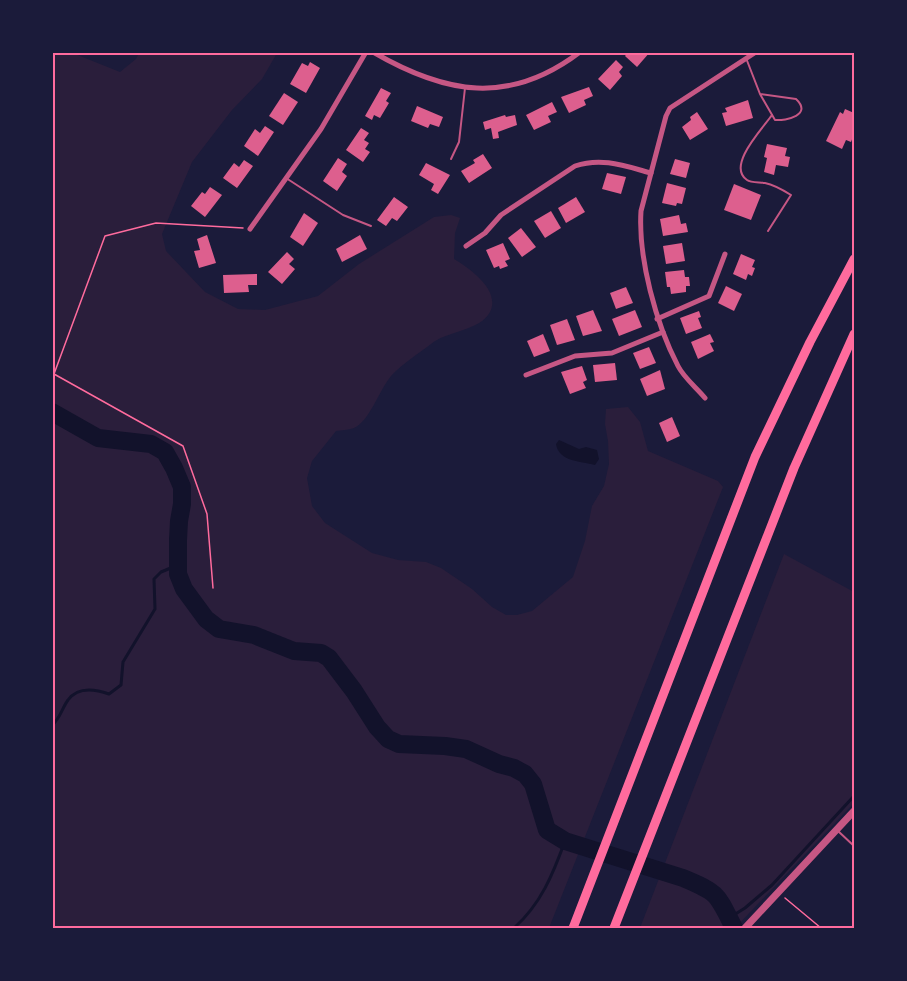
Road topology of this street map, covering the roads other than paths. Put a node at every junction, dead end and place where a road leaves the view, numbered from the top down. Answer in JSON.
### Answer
{"nodes":[{"id":1,"x":366,"y":52,"type":"edge"},
{"id":2,"x":373,"y":52,"type":"edge"},
{"id":3,"x":580,"y":52,"type":"edge"},
{"id":4,"x":756,"y":52,"type":"edge"},
{"id":5,"x":746,"y":58,"type":"junction"},
{"id":6,"x":465,"y":88,"type":"junction"},
{"id":7,"x":760,"y":94,"type":"junction"},
{"id":8,"x":772,"y":115,"type":"junction"},
{"id":9,"x":451,"y":159,"type":"dead end"},
{"id":10,"x":651,"y":173,"type":"junction"},
{"id":11,"x":286,"y":178,"type":"junction"},
{"id":12,"x":370,"y":226,"type":"dead end"},
{"id":13,"x":250,"y":229,"type":"road end"},
{"id":14,"x":768,"y":231,"type":"dead end"},
{"id":15,"x":466,"y":246,"type":"dead end"},
{"id":16,"x":725,"y":254,"type":"dead end"},
{"id":17,"x":855,"y":259,"type":"edge"},
{"id":18,"x":657,"y":319,"type":"junction"},
{"id":19,"x":663,"y":332,"type":"junction"},
{"id":20,"x":855,"y":334,"type":"edge"},
{"id":21,"x":526,"y":375,"type":"dead end"},
{"id":22,"x":705,"y":398,"type":"dead end"},
{"id":23,"x":855,"y":811,"type":"edge"},
{"id":24,"x":836,"y":829,"type":"junction"},
{"id":25,"x":855,"y":846,"type":"edge"},
{"id":26,"x":573,"y":928,"type":"edge"},
{"id":27,"x":614,"y":928,"type":"edge"},
{"id":28,"x":745,"y":928,"type":"edge"}],
"edges":[{"from":1,"to":11,"type":"street"},
{"from":2,"to":6,"type":"street"},
{"from":3,"to":6,"type":"street"},
{"from":4,"to":5,"type":"street"},
{"from":5,"to":7,"type":"lane"},
{"from":5,"to":10,"type":"street"},
{"from":6,"to":9,"type":"lane"},
{"from":7,"to":8,"type":"lane"},
{"from":7,"to":8,"type":"lane"},
{"from":8,"to":14,"type":"lane"},
{"from":10,"to":15,"type":"street"},
{"from":10,"to":18,"type":"street"},
{"from":11,"to":12,"type":"lane"},
{"from":11,"to":13,"type":"street"},
{"from":16,"to":18,"type":"street"},
{"from":17,"to":26,"type":"highway"},
{"from":18,"to":19,"type":"street"},
{"from":19,"to":21,"type":"street"},
{"from":19,"to":22,"type":"street"},
{"from":20,"to":27,"type":"highway"},
{"from":23,"to":24,"type":"street"},
{"from":24,"to":25,"type":"lane"},
{"from":24,"to":28,"type":"street"}]}
